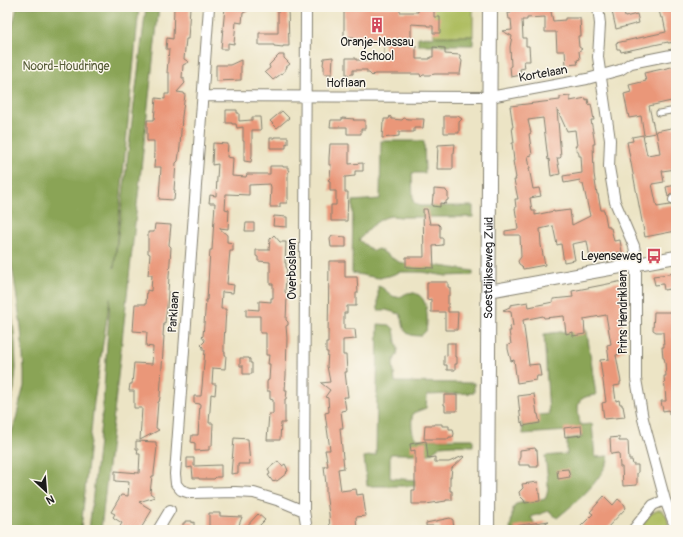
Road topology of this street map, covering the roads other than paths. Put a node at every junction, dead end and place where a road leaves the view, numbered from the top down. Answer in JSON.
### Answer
{"nodes":[{"id":1,"x":209,"y":7,"type":"edge"},
{"id":2,"x":306,"y":7,"type":"edge"},
{"id":3,"x":490,"y":7,"type":"edge"},
{"id":4,"x":598,"y":7,"type":"edge"},
{"id":5,"x":676,"y":54,"type":"edge"},
{"id":6,"x":600,"y":76,"type":"junction"},
{"id":7,"x":203,"y":96,"type":"junction"},
{"id":8,"x":306,"y":96,"type":"junction"},
{"id":9,"x":490,"y":97,"type":"junction"},
{"id":10,"x":676,"y":110,"type":"edge"},
{"id":11,"x":659,"y":113,"type":"dead end"},
{"id":12,"x":676,"y":257,"type":"edge"},
{"id":13,"x":636,"y":261,"type":"junction"},
{"id":14,"x":489,"y":291,"type":"junction"},
{"id":15,"x":665,"y":500,"type":"junction"},
{"id":16,"x":170,"y":510,"type":"dead end"},
{"id":17,"x":304,"y":511,"type":"junction"},
{"id":18,"x":675,"y":527,"type":"edge"},
{"id":19,"x":158,"y":530,"type":"edge"},
{"id":20,"x":307,"y":530,"type":"edge"},
{"id":21,"x":487,"y":530,"type":"edge"},
{"id":22,"x":632,"y":530,"type":"edge"}],
"edges":[{"from":1,"to":7,"type":"street","name":"Parklaan"},
{"from":2,"to":8,"type":"street","name":"Overboslaan"},
{"from":3,"to":9,"type":"main road","name":"Soestdijkseweg Zuid"},
{"from":4,"to":6,"type":"street","name":"Prins Hendriklaan"},
{"from":5,"to":6,"type":"street","name":"Kortelaan"},
{"from":6,"to":9,"type":"street","name":"Kortelaan"},
{"from":6,"to":13,"type":"street","name":"Prins Hendriklaan"},
{"from":7,"to":8,"type":"street","name":"Hoflaan"},
{"from":7,"to":17,"type":"street","name":"Parklaan"},
{"from":8,"to":9,"type":"street","name":"Hoflaan"},
{"from":8,"to":17,"type":"street","name":"Overboslaan"},
{"from":9,"to":14,"type":"main road","name":"Soestdijkseweg Zuid"},
{"from":10,"to":11,"type":"lane"},
{"from":12,"to":13,"type":"street"},
{"from":13,"to":14,"type":"street"},
{"from":13,"to":15,"type":"street","name":"Prins Hendriklaan"},
{"from":14,"to":21,"type":"main road","name":"Soestdijkseweg Zuid"},
{"from":15,"to":18,"type":"street","name":"Prins Hendriklaan"},
{"from":15,"to":22,"type":"street"},
{"from":16,"to":19,"type":"street"},
{"from":17,"to":20,"type":"street","name":"Overboslaan"}]}
